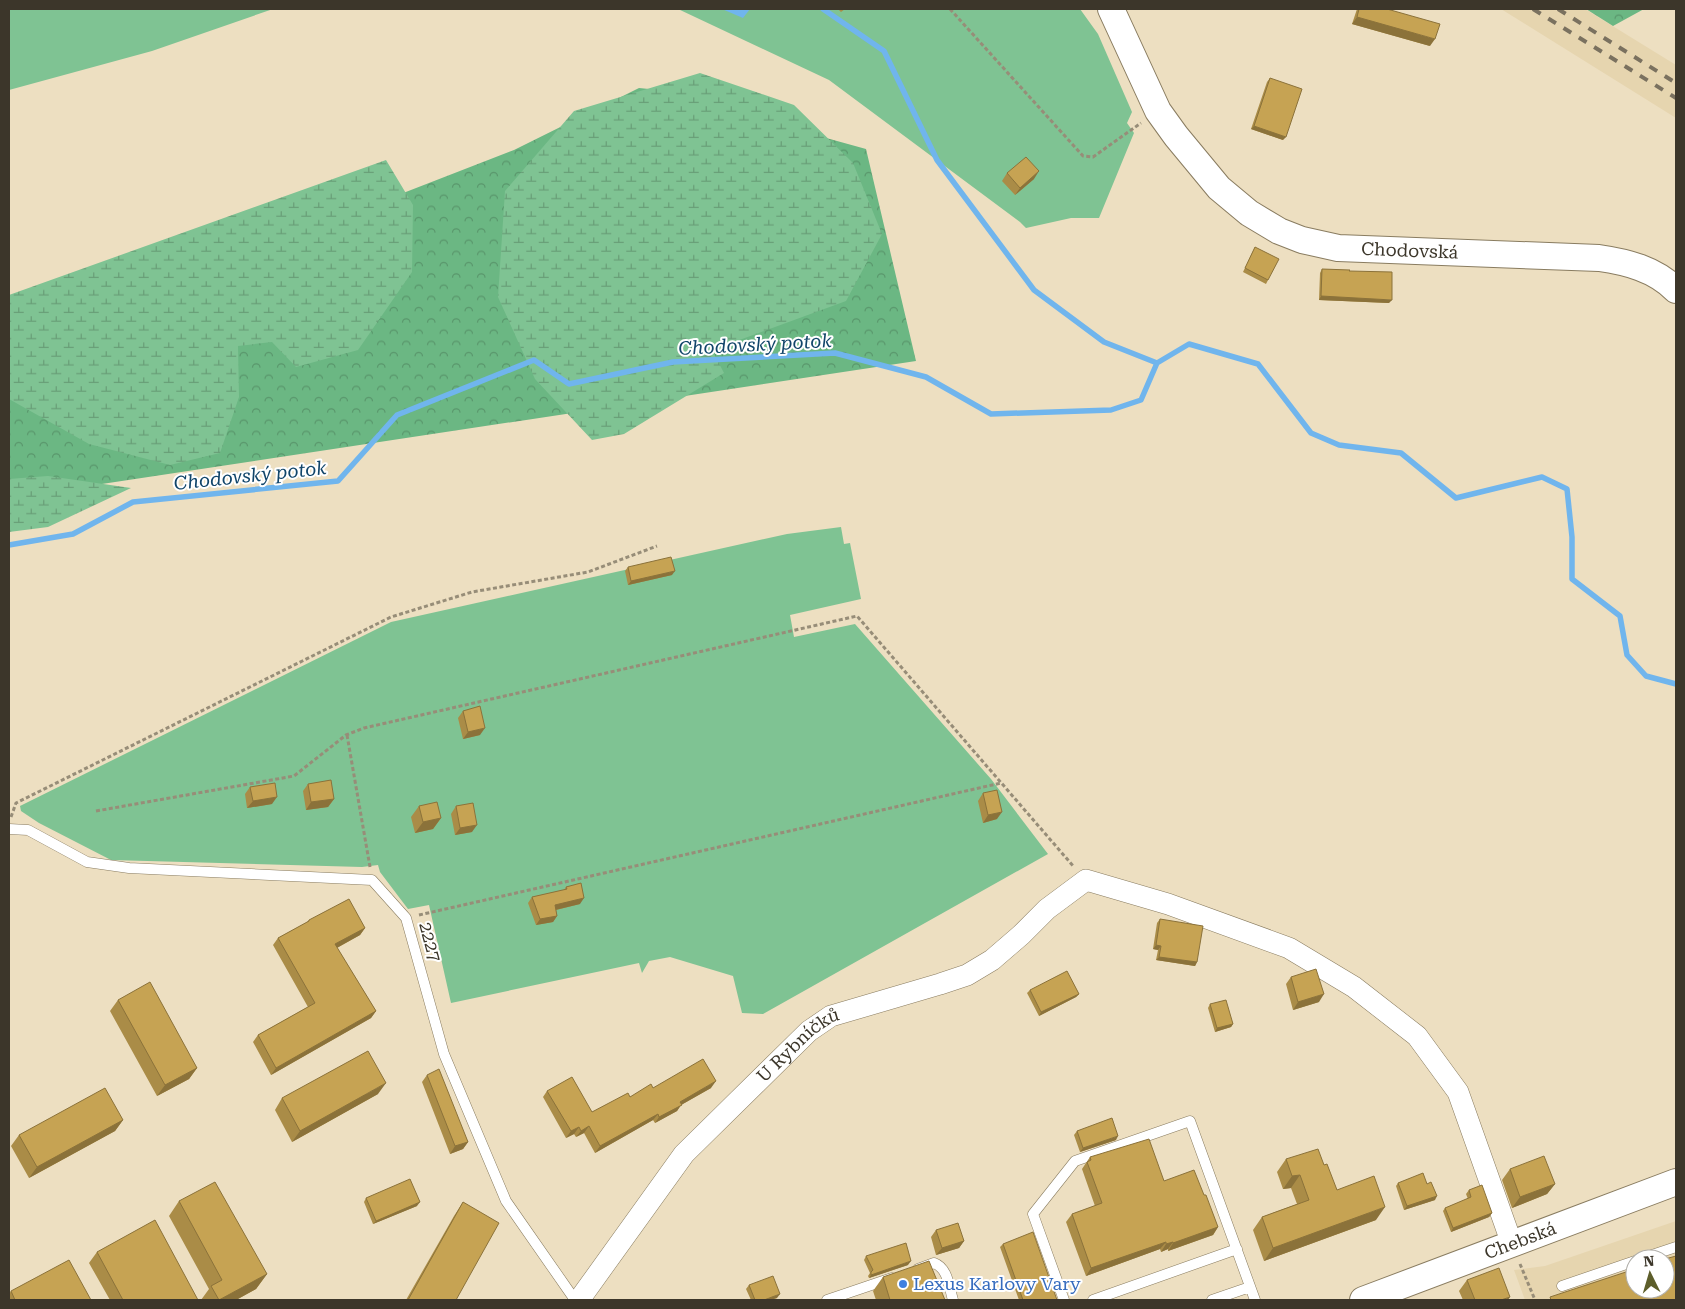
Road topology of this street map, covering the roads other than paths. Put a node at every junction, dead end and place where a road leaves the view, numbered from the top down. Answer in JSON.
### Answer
{"nodes":[{"id":1,"x":1111,"y":9,"type":"edge"},
{"id":2,"x":1676,"y":290,"type":"edge"},
{"id":3,"x":9,"y":830,"type":"edge"},
{"id":4,"x":1676,"y":1182,"type":"edge"},
{"id":5,"x":1512,"y":1244,"type":"junction"},
{"id":6,"x":1237,"y":1249,"type":"junction"},
{"id":7,"x":1625,"y":1264,"type":"edge"},
{"id":8,"x":1562,"y":1286,"type":"dead end"},
{"id":9,"x":1250,"y":1287,"type":"junction"},
{"id":10,"x":575,"y":1300,"type":"edge"},
{"id":11,"x":579,"y":1300,"type":"edge"},
{"id":12,"x":827,"y":1300,"type":"edge"},
{"id":13,"x":953,"y":1300,"type":"edge"},
{"id":14,"x":1064,"y":1300,"type":"edge"},
{"id":15,"x":1093,"y":1300,"type":"edge"},
{"id":16,"x":1212,"y":1300,"type":"edge"},
{"id":17,"x":1255,"y":1300,"type":"edge"},
{"id":18,"x":1363,"y":1300,"type":"edge"}],
"edges":[{"from":1,"to":2,"type":"street","name":"Chodovská"},
{"from":3,"to":10,"type":"lane","name":"2227"},
{"from":4,"to":5,"type":"street","name":"Chebská"},
{"from":5,"to":11,"type":"street","name":"U Rybníčků"},
{"from":5,"to":18,"type":"street","name":"Chebská"},
{"from":6,"to":9,"type":"lane"},
{"from":6,"to":14,"type":"lane"},
{"from":6,"to":15,"type":"lane"},
{"from":7,"to":8,"type":"lane"},
{"from":9,"to":16,"type":"lane"},
{"from":9,"to":17,"type":"lane"},
{"from":12,"to":13,"type":"lane"}]}
